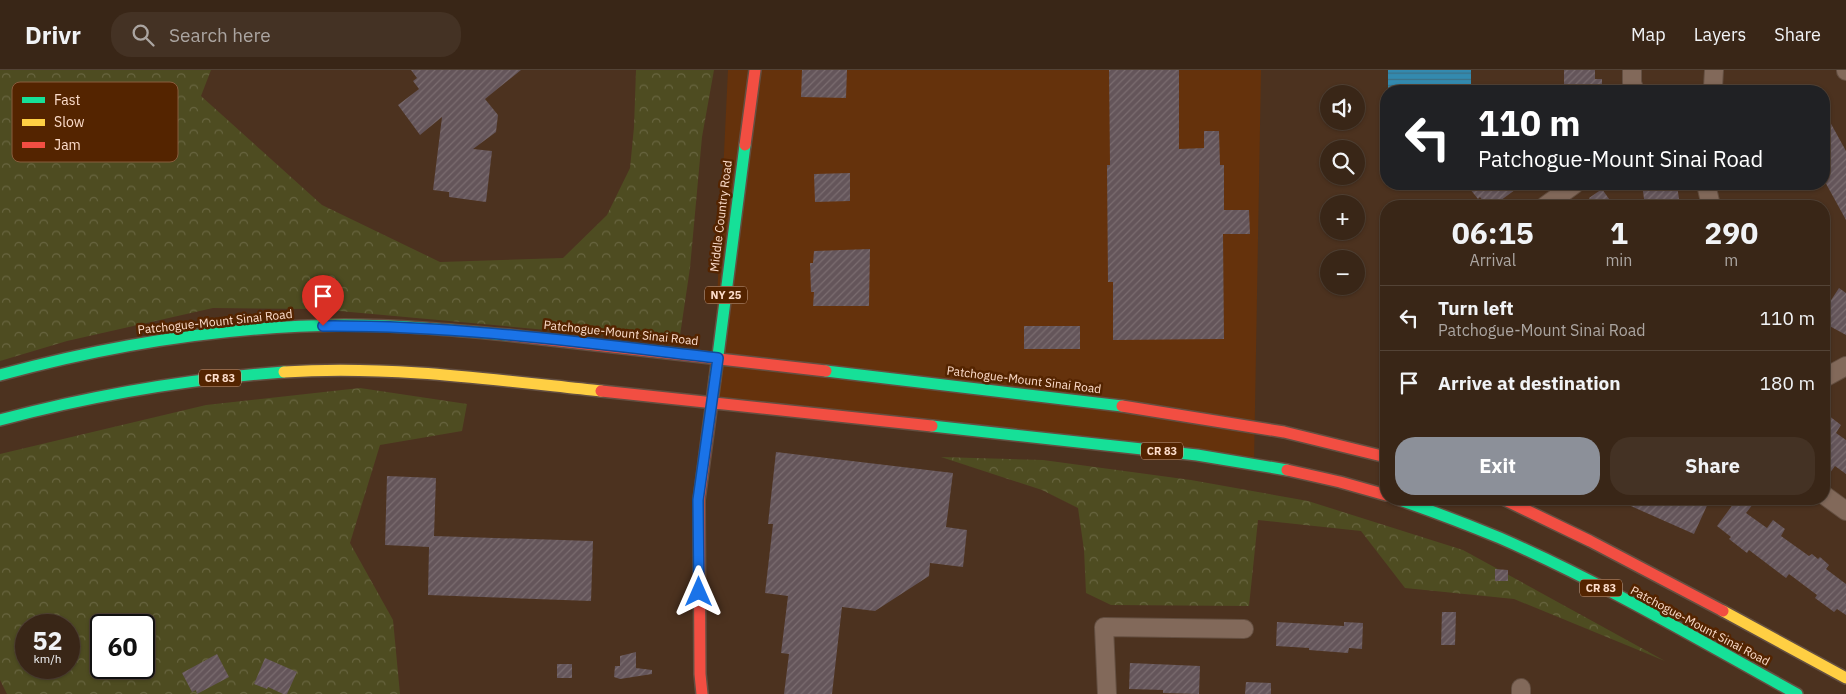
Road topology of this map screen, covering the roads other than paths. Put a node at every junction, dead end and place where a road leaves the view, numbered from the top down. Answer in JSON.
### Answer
{"nodes":[{"id":1,"x":755,"y":70,"type":"edge"},
{"id":2,"x":1632,"y":70,"type":"edge"},
{"id":3,"x":1714,"y":70,"type":"edge"},
{"id":4,"x":1633,"y":85,"type":"edge"},
{"id":5,"x":1713,"y":85,"type":"edge"},
{"id":6,"x":1569,"y":190,"type":"edge"},
{"id":7,"x":1554,"y":200,"type":"edge"},
{"id":8,"x":718,"y":358,"type":"junction"},
{"id":9,"x":1846,"y":366,"type":"edge"},
{"id":10,"x":0,"y":375,"type":"edge"},
{"id":11,"x":1830,"y":375,"type":"edge"},
{"id":12,"x":712,"y":404,"type":"junction"},
{"id":13,"x":0,"y":420,"type":"edge"},
{"id":14,"x":1380,"y":455,"type":"edge"},
{"id":15,"x":1380,"y":493,"type":"edge"},
{"id":16,"x":1830,"y":499,"type":"edge"},
{"id":17,"x":1413,"y":505,"type":"edge"},
{"id":18,"x":1517,"y":505,"type":"edge"},
{"id":19,"x":1846,"y":511,"type":"edge"},
{"id":20,"x":1244,"y":629,"type":"dead end"},
{"id":21,"x":1846,"y":678,"type":"edge"},
{"id":22,"x":702,"y":694,"type":"edge"},
{"id":23,"x":1107,"y":694,"type":"edge"},
{"id":24,"x":1797,"y":694,"type":"edge"}],
"edges":[{"from":1,"to":8,"type":"main road","name":"Middle Country Road","number":"NY 25"},
{"from":2,"to":4,"type":"street"},
{"from":3,"to":5,"type":"street"},
{"from":6,"to":7,"type":"street"},
{"from":8,"to":10,"type":"main road","name":"Patchogue-Mount Sinai Road"},
{"from":8,"to":12,"type":"main road","name":"Middle Country Road","number":"NY 25"},
{"from":8,"to":14,"type":"main road","name":"Patchogue-Mount Sinai Road"},
{"from":9,"to":11,"type":"street"},
{"from":12,"to":13,"type":"main road","number":"CR 83"},
{"from":12,"to":15,"type":"main road","number":"CR 83"},
{"from":12,"to":22,"type":"main road","name":"Middle Country Road","number":"NY 25"},
{"from":16,"to":19,"type":"street"},
{"from":17,"to":24,"type":"main road","name":"Patchogue-Mount Sinai Road","number":"CR 83"},
{"from":18,"to":21,"type":"main road","name":"Patchogue-Mount Sinai Road"},
{"from":20,"to":23,"type":"street"}]}
